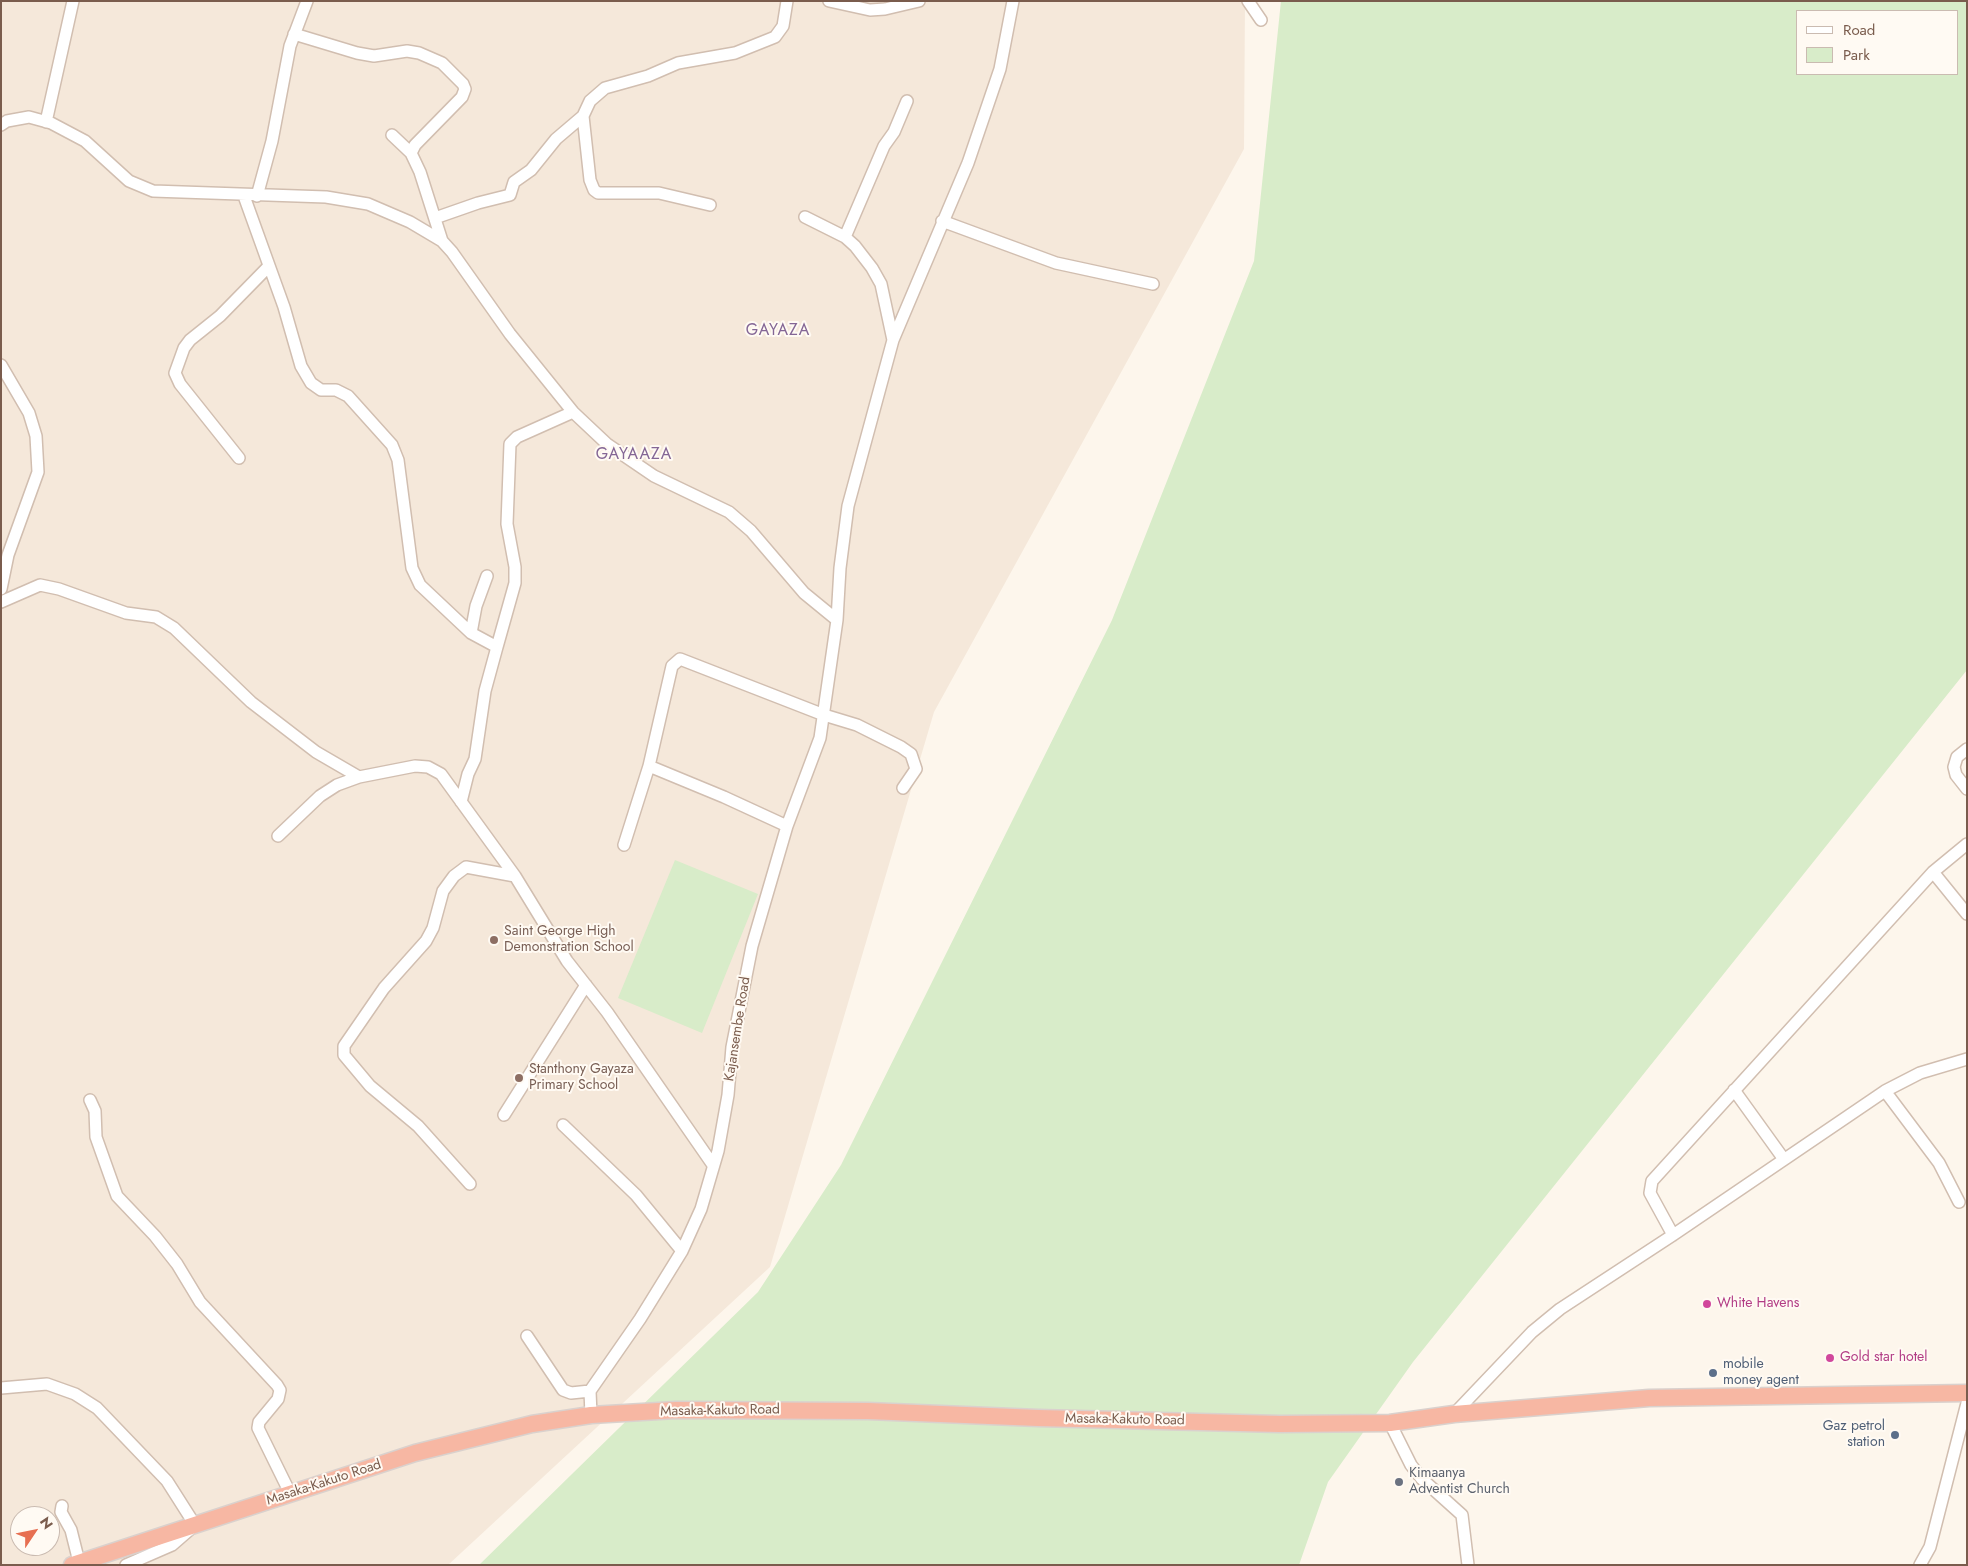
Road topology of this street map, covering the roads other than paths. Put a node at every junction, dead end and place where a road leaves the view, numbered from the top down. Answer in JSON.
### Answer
{"nodes":[{"id":1,"x":73,"y":1,"type":"edge"},
{"id":2,"x":307,"y":1,"type":"edge"},
{"id":3,"x":786,"y":1,"type":"edge"},
{"id":4,"x":829,"y":1,"type":"edge"},
{"id":5,"x":919,"y":1,"type":"edge"},
{"id":6,"x":1013,"y":1,"type":"edge"},
{"id":7,"x":1248,"y":1,"type":"edge"},
{"id":8,"x":1261,"y":20,"type":"dead end"},
{"id":9,"x":294,"y":34,"type":"junction"},
{"id":10,"x":908,"y":101,"type":"dead end"},
{"id":11,"x":583,"y":116,"type":"junction"},
{"id":12,"x":46,"y":122,"type":"junction"},
{"id":13,"x":1,"y":125,"type":"edge"},
{"id":14,"x":392,"y":135,"type":"dead end"},
{"id":15,"x":411,"y":152,"type":"junction"},
{"id":16,"x":244,"y":196,"type":"junction"},
{"id":17,"x":257,"y":196,"type":"junction"},
{"id":18,"x":710,"y":205,"type":"dead end"},
{"id":19,"x":805,"y":217,"type":"dead end"},
{"id":20,"x":436,"y":218,"type":"junction"},
{"id":21,"x":942,"y":221,"type":"junction"},
{"id":22,"x":844,"y":237,"type":"junction"},
{"id":23,"x":442,"y":241,"type":"junction"},
{"id":24,"x":269,"y":266,"type":"junction"},
{"id":25,"x":1153,"y":284,"type":"dead end"},
{"id":26,"x":893,"y":340,"type":"junction"},
{"id":27,"x":1,"y":365,"type":"edge"},
{"id":28,"x":573,"y":412,"type":"junction"},
{"id":29,"x":239,"y":458,"type":"dead end"},
{"id":30,"x":487,"y":576,"type":"dead end"},
{"id":31,"x":1,"y":589,"type":"edge"},
{"id":32,"x":1,"y":602,"type":"edge"},
{"id":33,"x":838,"y":620,"type":"junction"},
{"id":34,"x":471,"y":633,"type":"junction"},
{"id":35,"x":496,"y":648,"type":"junction"},
{"id":36,"x":824,"y":715,"type":"junction"},
{"id":37,"x":1967,"y":749,"type":"edge"},
{"id":38,"x":649,"y":766,"type":"junction"},
{"id":39,"x":359,"y":777,"type":"junction"},
{"id":40,"x":903,"y":788,"type":"dead end"},
{"id":41,"x":1967,"y":789,"type":"edge"},
{"id":42,"x":461,"y":802,"type":"junction"},
{"id":43,"x":787,"y":826,"type":"junction"},
{"id":44,"x":278,"y":836,"type":"dead end"},
{"id":45,"x":1967,"y":844,"type":"edge"},
{"id":46,"x":624,"y":845,"type":"dead end"},
{"id":47,"x":1933,"y":872,"type":"junction"},
{"id":48,"x":515,"y":876,"type":"junction"},
{"id":49,"x":1967,"y":914,"type":"edge"},
{"id":50,"x":586,"y":984,"type":"junction"},
{"id":51,"x":1967,"y":1059,"type":"edge"},
{"id":52,"x":1734,"y":1090,"type":"junction"},
{"id":53,"x":1885,"y":1091,"type":"junction"},
{"id":54,"x":90,"y":1100,"type":"dead end"},
{"id":55,"x":504,"y":1115,"type":"dead end"},
{"id":56,"x":563,"y":1125,"type":"dead end"},
{"id":57,"x":1783,"y":1158,"type":"junction"},
{"id":58,"x":713,"y":1165,"type":"junction"},
{"id":59,"x":470,"y":1184,"type":"dead end"},
{"id":60,"x":1959,"y":1202,"type":"dead end"},
{"id":61,"x":1673,"y":1235,"type":"junction"},
{"id":62,"x":682,"y":1251,"type":"junction"},
{"id":63,"x":527,"y":1336,"type":"dead end"},
{"id":64,"x":1,"y":1388,"type":"edge"},
{"id":65,"x":590,"y":1391,"type":"junction"},
{"id":66,"x":1967,"y":1393,"type":"edge"},
{"id":67,"x":1967,"y":1403,"type":"edge"},
{"id":68,"x":1454,"y":1414,"type":"junction"},
{"id":69,"x":591,"y":1415,"type":"junction"},
{"id":70,"x":1390,"y":1423,"type":"junction"},
{"id":71,"x":290,"y":1495,"type":"junction"},
{"id":72,"x":62,"y":1506,"type":"dead end"},
{"id":73,"x":194,"y":1525,"type":"junction"},
{"id":74,"x":75,"y":1564,"type":"edge"},
{"id":75,"x":126,"y":1565,"type":"edge"},
{"id":76,"x":1468,"y":1565,"type":"edge"},
{"id":77,"x":1920,"y":1565,"type":"edge"}],
"edges":[{"from":1,"to":12,"type":"street"},
{"from":2,"to":9,"type":"street"},
{"from":3,"to":11,"type":"street"},
{"from":4,"to":5,"type":"street"},
{"from":6,"to":21,"type":"street","name":"Kajansembe Road"},
{"from":7,"to":8,"type":"street"},
{"from":9,"to":15,"type":"street"},
{"from":9,"to":17,"type":"street"},
{"from":10,"to":22,"type":"street"},
{"from":11,"to":18,"type":"street"},
{"from":11,"to":20,"type":"street"},
{"from":12,"to":13,"type":"street"},
{"from":12,"to":16,"type":"street"},
{"from":14,"to":15,"type":"street"},
{"from":15,"to":20,"type":"street"},
{"from":16,"to":17,"type":"street"},
{"from":16,"to":24,"type":"street"},
{"from":17,"to":23,"type":"street"},
{"from":19,"to":22,"type":"street"},
{"from":20,"to":23,"type":"street"},
{"from":21,"to":25,"type":"street"},
{"from":21,"to":26,"type":"street","name":"Kajansembe Road"},
{"from":22,"to":26,"type":"street"},
{"from":23,"to":28,"type":"street"},
{"from":24,"to":29,"type":"street"},
{"from":24,"to":34,"type":"street"},
{"from":26,"to":33,"type":"street","name":"Kajansembe Road"},
{"from":27,"to":31,"type":"street"},
{"from":28,"to":33,"type":"street"},
{"from":28,"to":35,"type":"street"},
{"from":30,"to":34,"type":"street"},
{"from":32,"to":39,"type":"street"},
{"from":33,"to":36,"type":"street","name":"Kajansembe Road"},
{"from":34,"to":35,"type":"street"},
{"from":35,"to":42,"type":"street"},
{"from":36,"to":38,"type":"street"},
{"from":36,"to":40,"type":"street"},
{"from":36,"to":43,"type":"street","name":"Kajansembe Road"},
{"from":37,"to":41,"type":"street"},
{"from":38,"to":43,"type":"street"},
{"from":38,"to":46,"type":"street"},
{"from":39,"to":42,"type":"street"},
{"from":39,"to":44,"type":"street"},
{"from":42,"to":48,"type":"street"},
{"from":43,"to":58,"type":"street","name":"Kajansembe Road"},
{"from":45,"to":47,"type":"street"},
{"from":47,"to":49,"type":"street"},
{"from":47,"to":52,"type":"street"},
{"from":48,"to":50,"type":"street"},
{"from":48,"to":59,"type":"street"},
{"from":50,"to":55,"type":"street"},
{"from":50,"to":58,"type":"street"},
{"from":51,"to":53,"type":"street"},
{"from":52,"to":57,"type":"street"},
{"from":52,"to":61,"type":"street"},
{"from":53,"to":57,"type":"street"},
{"from":53,"to":60,"type":"street"},
{"from":54,"to":71,"type":"street"},
{"from":56,"to":62,"type":"street"},
{"from":57,"to":61,"type":"street"},
{"from":58,"to":62,"type":"street","name":"Kajansembe Road"},
{"from":61,"to":68,"type":"street"},
{"from":62,"to":65,"type":"street","name":"Kajansembe Road"},
{"from":63,"to":65,"type":"street"},
{"from":64,"to":73,"type":"street"},
{"from":65,"to":69,"type":"street"},
{"from":66,"to":68,"type":"highway","name":"Masaka-Kakuto Road"},
{"from":67,"to":77,"type":"street"},
{"from":68,"to":70,"type":"highway","name":"Masaka-Kakuto Road"},
{"from":69,"to":70,"type":"highway","name":"Masaka-Kakuto Road"},
{"from":69,"to":71,"type":"highway","name":"Masaka-Kakuto Road"},
{"from":70,"to":76,"type":"street"},
{"from":71,"to":73,"type":"highway","name":"Masaka-Kakuto Road"},
{"from":72,"to":74,"type":"street"},
{"from":73,"to":74,"type":"highway","name":"Masaka-Kakuto Road"},
{"from":73,"to":75,"type":"street"}]}
